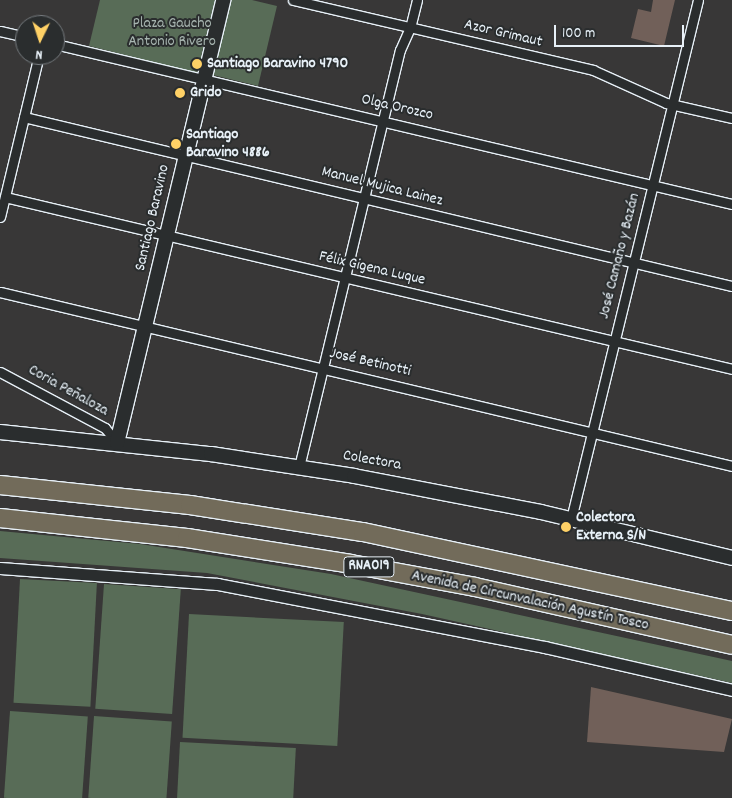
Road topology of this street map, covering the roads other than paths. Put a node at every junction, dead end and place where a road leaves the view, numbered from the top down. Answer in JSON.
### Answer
{"nodes":[{"id":1,"x":223,"y":0,"type":"edge"},
{"id":2,"x":293,"y":0,"type":"edge"},
{"id":3,"x":416,"y":0,"type":"edge"},
{"id":4,"x":698,"y":0,"type":"edge"},
{"id":5,"x":410,"y":28,"type":"junction"},
{"id":6,"x":0,"y":31,"type":"edge"},
{"id":7,"x":15,"y":35,"type":"edge"},
{"id":8,"x":65,"y":46,"type":"edge"},
{"id":9,"x":37,"y":65,"type":"edge"},
{"id":10,"x":203,"y":79,"type":"junction"},
{"id":11,"x":672,"y":104,"type":"junction"},
{"id":12,"x":24,"y":117,"type":"junction"},
{"id":13,"x":732,"y":118,"type":"edge"},
{"id":14,"x":383,"y":120,"type":"junction"},
{"id":15,"x":186,"y":155,"type":"junction"},
{"id":16,"x":652,"y":185,"type":"junction"},
{"id":17,"x":5,"y":197,"type":"junction"},
{"id":18,"x":365,"y":199,"type":"junction"},
{"id":19,"x":732,"y":204,"type":"edge"},
{"id":20,"x":0,"y":218,"type":"edge"},
{"id":21,"x":166,"y":236,"type":"junction"},
{"id":22,"x":633,"y":263,"type":"junction"},
{"id":23,"x":345,"y":278,"type":"junction"},
{"id":24,"x":732,"y":286,"type":"edge"},
{"id":25,"x":0,"y":292,"type":"edge"},
{"id":26,"x":146,"y":327,"type":"junction"},
{"id":27,"x":615,"y":341,"type":"junction"},
{"id":28,"x":324,"y":368,"type":"junction"},
{"id":29,"x":732,"y":370,"type":"edge"},
{"id":30,"x":0,"y":372,"type":"edge"},
{"id":31,"x":0,"y":432,"type":"edge"},
{"id":32,"x":593,"y":432,"type":"junction"},
{"id":33,"x":117,"y":443,"type":"junction"},
{"id":34,"x":732,"y":466,"type":"edge"},
{"id":35,"x":299,"y":467,"type":"junction"},
{"id":36,"x":0,"y":484,"type":"edge"},
{"id":37,"x":0,"y":518,"type":"edge"},
{"id":38,"x":571,"y":519,"type":"junction"},
{"id":39,"x":732,"y":558,"type":"edge"},
{"id":40,"x":0,"y":568,"type":"edge"},
{"id":41,"x":732,"y":611,"type":"edge"},
{"id":42,"x":732,"y":645,"type":"edge"},
{"id":43,"x":732,"y":690,"type":"edge"}],
"edges":[{"from":1,"to":10,"type":"main road","name":"Santiago Baravino"},
{"from":2,"to":5,"type":"street","name":"Azor Grimaut"},
{"from":3,"to":5,"type":"street"},
{"from":4,"to":11,"type":"street","name":"José Camaño y Bazán"},
{"from":5,"to":11,"type":"street","name":"Azor Grimaut"},
{"from":5,"to":14,"type":"street"},
{"from":6,"to":7,"type":"street"},
{"from":8,"to":10,"type":"street","name":"Olga Orozco"},
{"from":9,"to":12,"type":"street"},
{"from":10,"to":14,"type":"street","name":"Olga Orozco"},
{"from":10,"to":15,"type":"main road","name":"Santiago Baravino"},
{"from":11,"to":13,"type":"street","name":"Azor Grimaut"},
{"from":11,"to":16,"type":"street","name":"José Camaño y Bazán"},
{"from":12,"to":15,"type":"street","name":"Manuel Mujica Lainez"},
{"from":12,"to":17,"type":"street"},
{"from":14,"to":16,"type":"street","name":"Olga Orozco"},
{"from":14,"to":18,"type":"street"},
{"from":15,"to":18,"type":"street","name":"Manuel Mujica Lainez"},
{"from":15,"to":21,"type":"main road","name":"Santiago Baravino"},
{"from":16,"to":19,"type":"street","name":"Olga Orozco"},
{"from":16,"to":22,"type":"street","name":"José Camaño y Bazán"},
{"from":17,"to":20,"type":"street"},
{"from":17,"to":21,"type":"street","name":"Félix Gigena Luque"},
{"from":18,"to":22,"type":"street","name":"Manuel Mujica Lainez"},
{"from":18,"to":23,"type":"street"},
{"from":21,"to":23,"type":"street","name":"Félix Gigena Luque"},
{"from":21,"to":26,"type":"main road","name":"Santiago Baravino"},
{"from":22,"to":24,"type":"street","name":"Manuel Mujica Lainez"},
{"from":22,"to":27,"type":"street","name":"José Camaño y Bazán"},
{"from":23,"to":27,"type":"street","name":"Félix Gigena Luque"},
{"from":23,"to":28,"type":"street"},
{"from":25,"to":26,"type":"street","name":"José Betinotti"},
{"from":26,"to":28,"type":"street","name":"José Betinotti"},
{"from":26,"to":33,"type":"main road","name":"Santiago Baravino"},
{"from":27,"to":29,"type":"street","name":"Félix Gigena Luque"},
{"from":27,"to":32,"type":"street","name":"José Camaño y Bazán"},
{"from":28,"to":32,"type":"street","name":"José Betinotti"},
{"from":28,"to":35,"type":"street"},
{"from":30,"to":33,"type":"street","name":"Coria Peñaloza"},
{"from":31,"to":33,"type":"main road","name":"Colectora"},
{"from":32,"to":34,"type":"street","name":"José Betinotti"},
{"from":32,"to":38,"type":"street","name":"José Camaño y Bazán"},
{"from":33,"to":35,"type":"main road","name":"Colectora"},
{"from":35,"to":38,"type":"main road","name":"Colectora"},
{"from":36,"to":41,"type":"highway","name":"Avenida de Circunvalación Agustín Tosco","number":"RNA019"},
{"from":37,"to":42,"type":"highway","name":"Avenida de Circunvalación Agustín Tosco","number":"RNA019"},
{"from":38,"to":39,"type":"main road","name":"Colectora"},
{"from":40,"to":43,"type":"street"}]}
